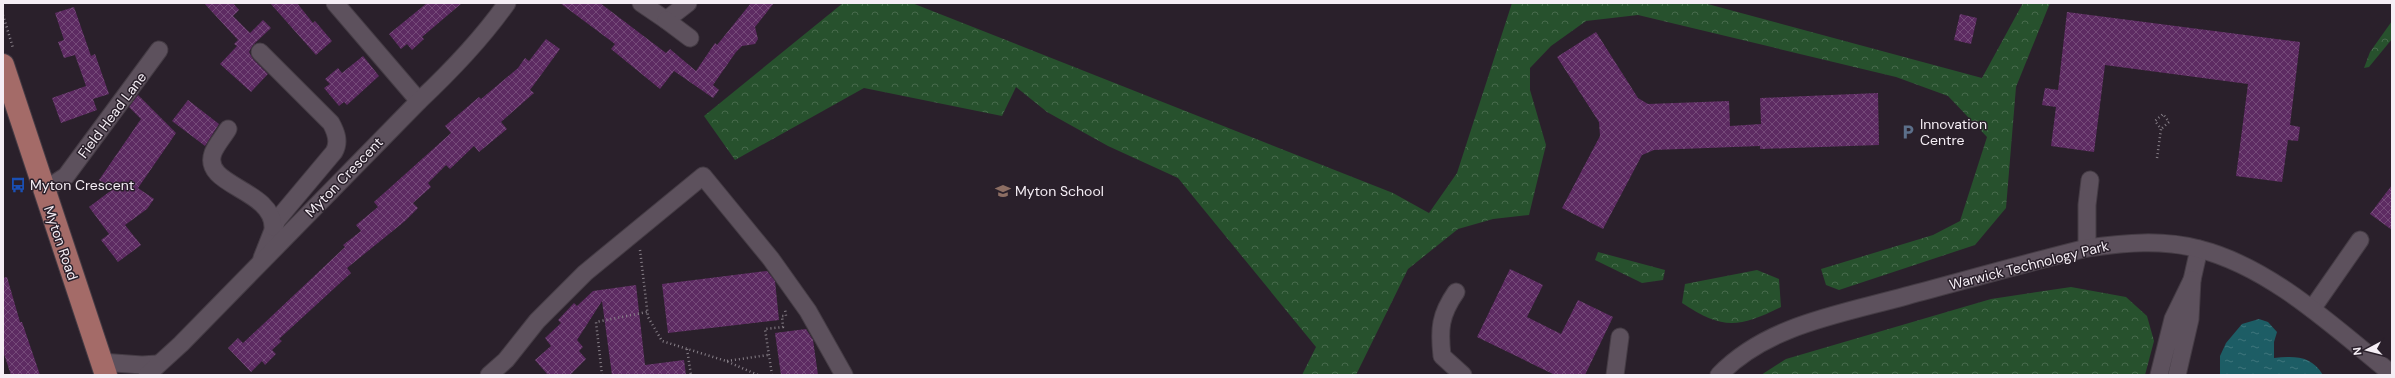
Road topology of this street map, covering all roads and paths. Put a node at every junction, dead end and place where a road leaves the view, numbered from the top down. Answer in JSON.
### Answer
{"nodes":[{"id":1,"x":335,"y":3,"type":"edge"},
{"id":2,"x":507,"y":3,"type":"edge"},
{"id":3,"x":641,"y":3,"type":"edge"},
{"id":4,"x":688,"y":3,"type":"edge"},
{"id":5,"x":666,"y":20,"type":"junction"},
{"id":6,"x":690,"y":38,"type":"dead end"},
{"id":7,"x":159,"y":50,"type":"dead end"},
{"id":8,"x":260,"y":52,"type":"dead end"},
{"id":9,"x":3,"y":65,"type":"edge"},
{"id":10,"x":419,"y":101,"type":"junction"},
{"id":11,"x":228,"y":129,"type":"dead end"},
{"id":12,"x":2161,"y":129,"type":"junction"},
{"id":13,"x":2157,"y":158,"type":"dead end"},
{"id":14,"x":2090,"y":180,"type":"dead end"},
{"id":15,"x":43,"y":191,"type":"junction"},
{"id":16,"x":273,"y":227,"type":"junction"},
{"id":17,"x":638,"y":230,"type":"junction"},
{"id":18,"x":2360,"y":240,"type":"dead end"},
{"id":19,"x":2087,"y":248,"type":"junction"},
{"id":20,"x":2200,"y":249,"type":"junction"},
{"id":21,"x":261,"y":261,"type":"junction"},
{"id":22,"x":2192,"y":280,"type":"junction"},
{"id":23,"x":1456,"y":292,"type":"dead end"},
{"id":24,"x":784,"y":302,"type":"dead end"},
{"id":25,"x":2312,"y":309,"type":"junction"},
{"id":26,"x":647,"y":312,"type":"junction"},
{"id":27,"x":1620,"y":337,"type":"dead end"},
{"id":28,"x":687,"y":349,"type":"junction"},
{"id":29,"x":768,"y":355,"type":"junction"},
{"id":30,"x":726,"y":361,"type":"junction"},
{"id":31,"x":104,"y":368,"type":"edge"},
{"id":32,"x":152,"y":369,"type":"edge"},
{"id":33,"x":2392,"y":374,"type":"edge"},
{"id":34,"x":489,"y":375,"type":"edge"},
{"id":35,"x":602,"y":375,"type":"edge"},
{"id":36,"x":691,"y":375,"type":"edge"},
{"id":37,"x":758,"y":375,"type":"edge"},
{"id":38,"x":772,"y":375,"type":"edge"},
{"id":39,"x":844,"y":375,"type":"edge"},
{"id":40,"x":1463,"y":375,"type":"edge"},
{"id":41,"x":1615,"y":375,"type":"edge"},
{"id":42,"x":1719,"y":375,"type":"edge"},
{"id":43,"x":2159,"y":375,"type":"edge"},
{"id":44,"x":2177,"y":375,"type":"edge"}],
"edges":[{"from":1,"to":10,"type":"street"},
{"from":2,"to":10,"type":"street","name":"Myton Crescent"},
{"from":3,"to":5,"type":"street"},
{"from":4,"to":5,"type":"street"},
{"from":5,"to":6,"type":"street"},
{"from":7,"to":15,"type":"street","name":"Field Head Lane"},
{"from":8,"to":16,"type":"street"},
{"from":9,"to":15,"type":"main road","name":"Myton Road"},
{"from":10,"to":21,"type":"street","name":"Myton Crescent"},
{"from":11,"to":16,"type":"street"},
{"from":12,"to":12,"type":"path"},
{"from":12,"to":13,"type":"path"},
{"from":14,"to":19,"type":"street"},
{"from":15,"to":31,"type":"main road","name":"Myton Road"},
{"from":16,"to":21,"type":"street"},
{"from":17,"to":26,"type":"path"},
{"from":17,"to":34,"type":"street"},
{"from":17,"to":39,"type":"street"},
{"from":18,"to":25,"type":"street"},
{"from":19,"to":20,"type":"street","name":"Warwick Technology Park"},
{"from":19,"to":42,"type":"street","name":"Warwick Technology Park"},
{"from":20,"to":22,"type":"street"},
{"from":20,"to":25,"type":"street","name":"Warwick Technology Park"},
{"from":21,"to":32,"type":"street","name":"Myton Crescent"},
{"from":22,"to":43,"type":"street"},
{"from":22,"to":44,"type":"street"},
{"from":23,"to":40,"type":"street"},
{"from":24,"to":29,"type":"path"},
{"from":25,"to":33,"type":"street","name":"Warwick Technology Park"},
{"from":26,"to":28,"type":"path"},
{"from":26,"to":35,"type":"path"},
{"from":27,"to":41,"type":"street"},
{"from":28,"to":30,"type":"path"},
{"from":28,"to":36,"type":"path"},
{"from":29,"to":30,"type":"path"},
{"from":29,"to":38,"type":"path"},
{"from":30,"to":37,"type":"path"},
{"from":31,"to":32,"type":"street","name":"Myton Crescent"}]}
